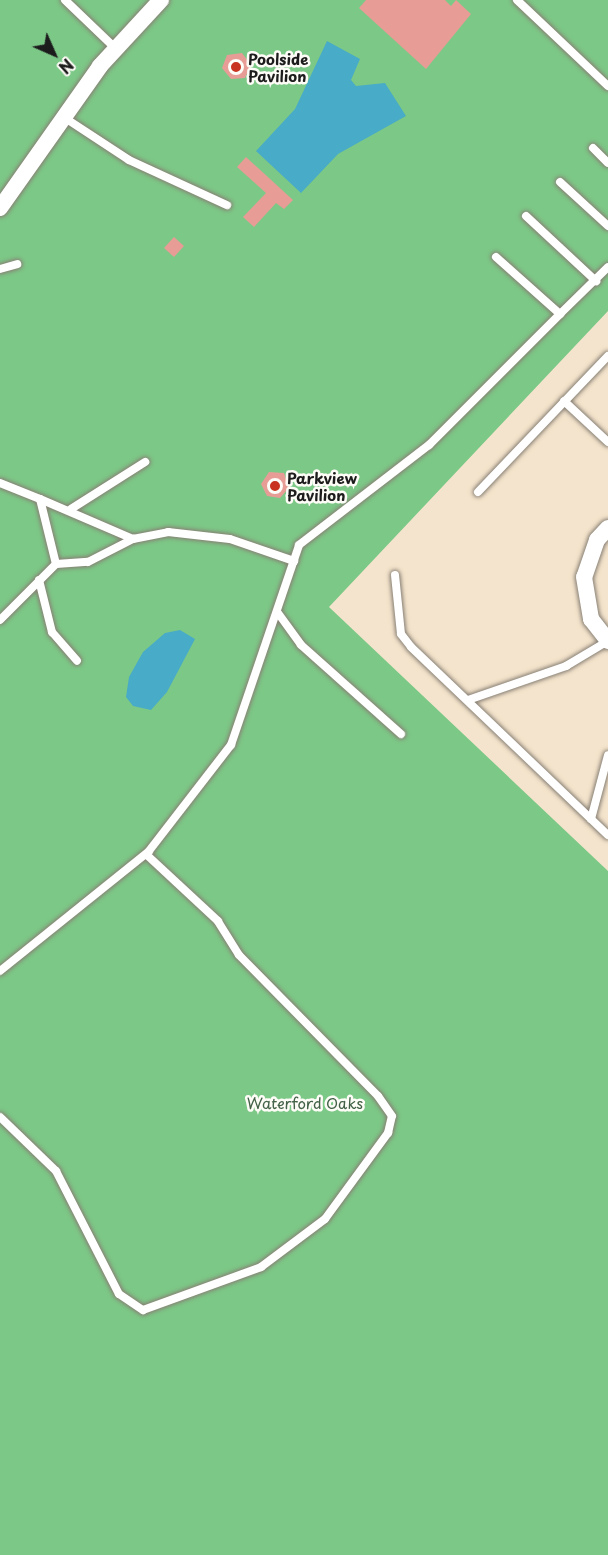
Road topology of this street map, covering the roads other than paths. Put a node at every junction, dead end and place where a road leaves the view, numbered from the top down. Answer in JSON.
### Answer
{"nodes":[{"id":1,"x":64,"y":0,"type":"edge"},
{"id":2,"x":161,"y":0,"type":"edge"},
{"id":3,"x":517,"y":0,"type":"edge"},
{"id":4,"x":115,"y":48,"type":"junction"},
{"id":5,"x":608,"y":86,"type":"edge"},
{"id":6,"x":62,"y":116,"type":"junction"},
{"id":7,"x":593,"y":148,"type":"dead end"},
{"id":8,"x":608,"y":163,"type":"edge"},
{"id":9,"x":560,"y":182,"type":"dead end"},
{"id":10,"x":227,"y":205,"type":"dead end"},
{"id":11,"x":0,"y":208,"type":"edge"},
{"id":12,"x":526,"y":216,"type":"dead end"},
{"id":13,"x":608,"y":226,"type":"edge"},
{"id":14,"x":496,"y":257,"type":"dead end"},
{"id":15,"x":17,"y":264,"type":"dead end"},
{"id":16,"x":608,"y":267,"type":"edge"},
{"id":17,"x":0,"y":269,"type":"edge"},
{"id":18,"x":596,"y":281,"type":"junction"},
{"id":19,"x":560,"y":314,"type":"junction"},
{"id":20,"x":608,"y":356,"type":"edge"},
{"id":21,"x":564,"y":401,"type":"junction"},
{"id":22,"x":608,"y":442,"type":"edge"},
{"id":23,"x":144,"y":462,"type":"dead end"},
{"id":24,"x":0,"y":483,"type":"edge"},
{"id":25,"x":478,"y":492,"type":"dead end"},
{"id":26,"x":40,"y":499,"type":"junction"},
{"id":27,"x":71,"y":509,"type":"junction"},
{"id":28,"x":608,"y":528,"type":"edge"},
{"id":29,"x":133,"y":539,"type":"junction"},
{"id":30,"x":294,"y":561,"type":"junction"},
{"id":31,"x":56,"y":564,"type":"junction"},
{"id":32,"x":395,"y":574,"type":"dead end"},
{"id":33,"x":39,"y":580,"type":"junction"},
{"id":34,"x":278,"y":613,"type":"junction"},
{"id":35,"x":0,"y":620,"type":"edge"},
{"id":36,"x":608,"y":641,"type":"edge"},
{"id":37,"x":76,"y":661,"type":"dead end"},
{"id":38,"x":468,"y":700,"type":"junction"},
{"id":39,"x":401,"y":734,"type":"dead end"},
{"id":40,"x":608,"y":755,"type":"edge"},
{"id":41,"x":591,"y":819,"type":"junction"},
{"id":42,"x":608,"y":836,"type":"edge"},
{"id":43,"x":146,"y":854,"type":"junction"},
{"id":44,"x":0,"y":971,"type":"edge"},
{"id":45,"x":0,"y":1117,"type":"edge"}],
"edges":[{"from":1,"to":4,"type":"lane"},
{"from":2,"to":4,"type":"street"},
{"from":3,"to":5,"type":"lane"},
{"from":4,"to":6,"type":"street"},
{"from":6,"to":10,"type":"lane"},
{"from":6,"to":11,"type":"street"},
{"from":7,"to":8,"type":"lane"},
{"from":9,"to":13,"type":"lane"},
{"from":12,"to":18,"type":"lane"},
{"from":14,"to":19,"type":"lane"},
{"from":15,"to":17,"type":"lane"},
{"from":16,"to":18,"type":"lane"},
{"from":18,"to":19,"type":"lane"},
{"from":19,"to":30,"type":"lane"},
{"from":20,"to":21,"type":"lane"},
{"from":21,"to":22,"type":"lane"},
{"from":21,"to":25,"type":"lane"},
{"from":23,"to":27,"type":"lane"},
{"from":24,"to":26,"type":"lane"},
{"from":26,"to":27,"type":"lane"},
{"from":26,"to":31,"type":"lane"},
{"from":27,"to":29,"type":"lane"},
{"from":28,"to":36,"type":"street"},
{"from":29,"to":30,"type":"lane"},
{"from":29,"to":31,"type":"lane"},
{"from":30,"to":34,"type":"lane"},
{"from":31,"to":33,"type":"lane"},
{"from":32,"to":38,"type":"lane"},
{"from":33,"to":35,"type":"lane"},
{"from":33,"to":37,"type":"lane"},
{"from":34,"to":39,"type":"lane"},
{"from":34,"to":43,"type":"lane"},
{"from":36,"to":38,"type":"lane"},
{"from":38,"to":41,"type":"lane"},
{"from":40,"to":41,"type":"lane"},
{"from":41,"to":42,"type":"lane"},
{"from":43,"to":44,"type":"lane"},
{"from":43,"to":45,"type":"lane"}]}
